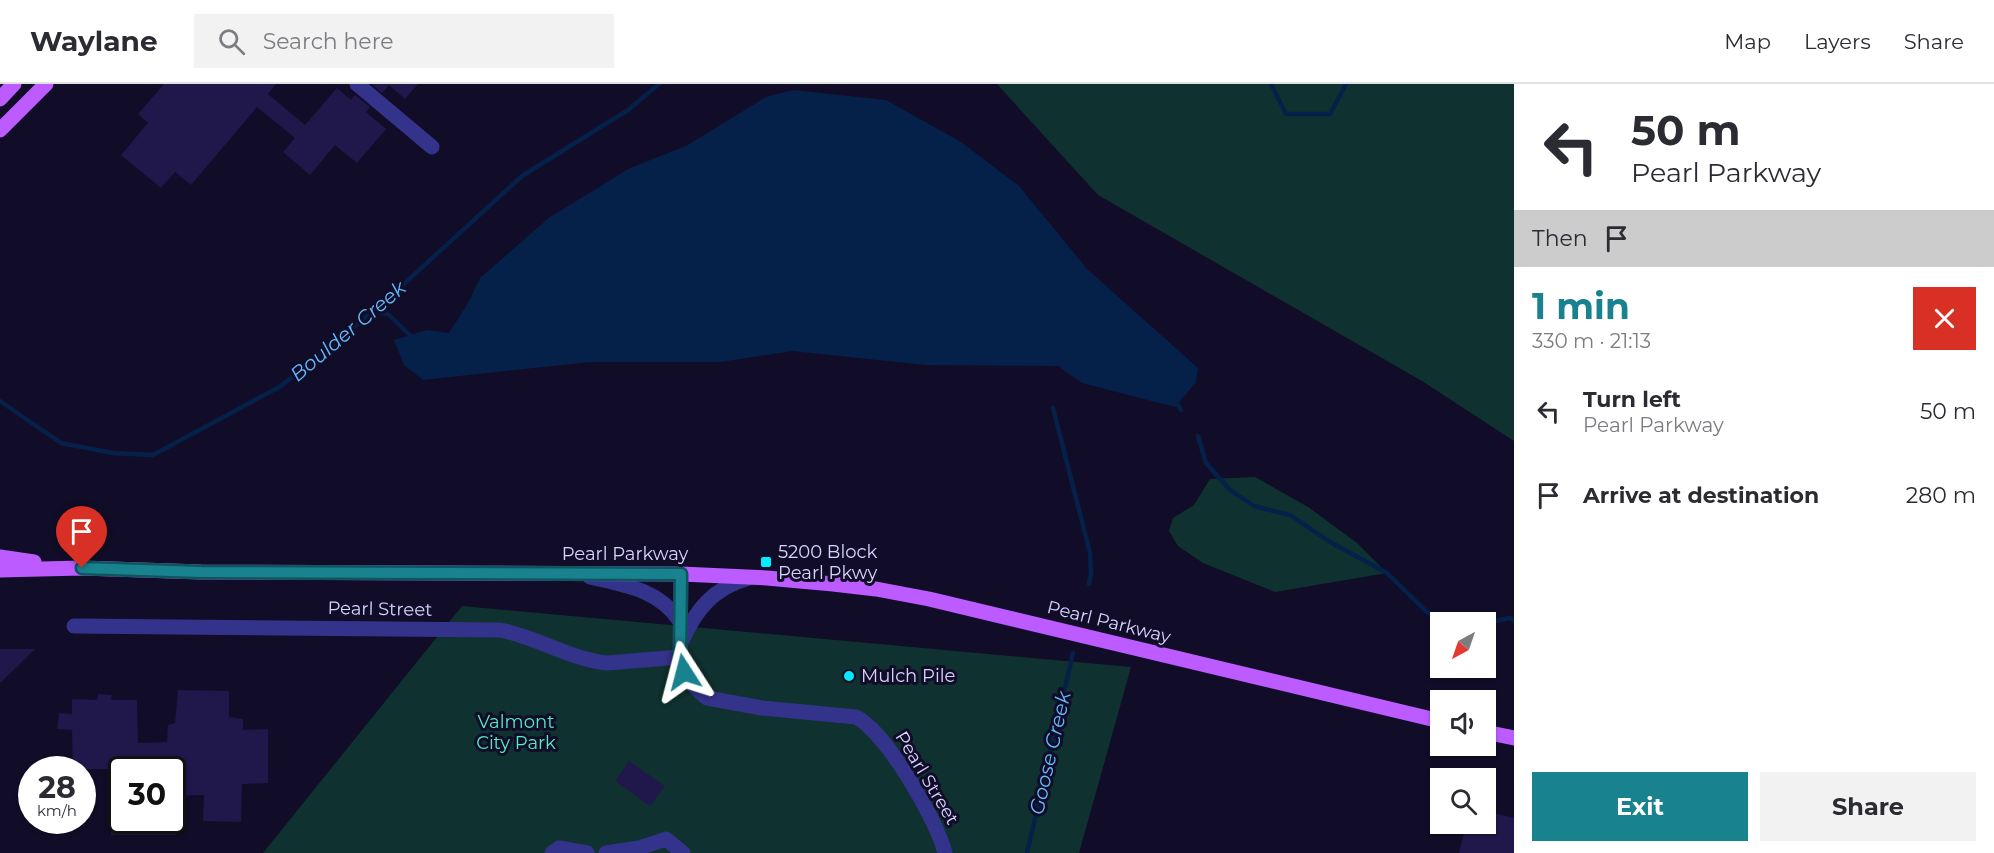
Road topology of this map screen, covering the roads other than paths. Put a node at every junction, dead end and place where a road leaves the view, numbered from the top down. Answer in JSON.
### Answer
{"nodes":[{"id":1,"x":14,"y":84,"type":"edge"},
{"id":2,"x":46,"y":84,"type":"edge"},
{"id":3,"x":357,"y":84,"type":"edge"},
{"id":4,"x":0,"y":99,"type":"edge"},
{"id":5,"x":0,"y":130,"type":"edge"},
{"id":6,"x":432,"y":147,"type":"dead end"},
{"id":7,"x":0,"y":557,"type":"edge"},
{"id":8,"x":82,"y":568,"type":"junction"},
{"id":9,"x":0,"y":570,"type":"edge"},
{"id":10,"x":578,"y":574,"type":"junction"},
{"id":11,"x":681,"y":574,"type":"junction"},
{"id":12,"x":752,"y":577,"type":"junction"},
{"id":13,"x":679,"y":620,"type":"junction"},
{"id":14,"x":74,"y":626,"type":"dead end"},
{"id":15,"x":680,"y":651,"type":"junction"},
{"id":16,"x":1430,"y":719,"type":"edge"},
{"id":17,"x":1496,"y":734,"type":"edge"},
{"id":18,"x":1514,"y":738,"type":"edge"},
{"id":19,"x":624,"y":852,"type":"edge"},
{"id":20,"x":552,"y":853,"type":"edge"},
{"id":21,"x":587,"y":853,"type":"edge"},
{"id":22,"x":606,"y":853,"type":"edge"},
{"id":23,"x":683,"y":853,"type":"edge"},
{"id":24,"x":945,"y":853,"type":"edge"}],
"edges":[{"from":1,"to":4,"type":"main road"},
{"from":2,"to":5,"type":"main road"},
{"from":3,"to":6,"type":"street"},
{"from":7,"to":8,"type":"main road","name":"Pearl Parkway"},
{"from":8,"to":9,"type":"main road","name":"Pearl Parkway"},
{"from":8,"to":10,"type":"main road","name":"Pearl Parkway"},
{"from":10,"to":11,"type":"main road","name":"Pearl Parkway"},
{"from":10,"to":13,"type":"street"},
{"from":11,"to":12,"type":"main road","name":"Pearl Parkway"},
{"from":11,"to":13,"type":"street","name":"Pearl Street"},
{"from":12,"to":15,"type":"street"},
{"from":12,"to":16,"type":"main road","name":"Pearl Parkway"},
{"from":13,"to":15,"type":"street","name":"Pearl Street"},
{"from":14,"to":15,"type":"street","name":"Pearl Street"},
{"from":15,"to":24,"type":"street","name":"Pearl Street"},
{"from":17,"to":18,"type":"main road"},
{"from":19,"to":22,"type":"street"},
{"from":19,"to":23,"type":"street"},
{"from":20,"to":21,"type":"street"}]}
